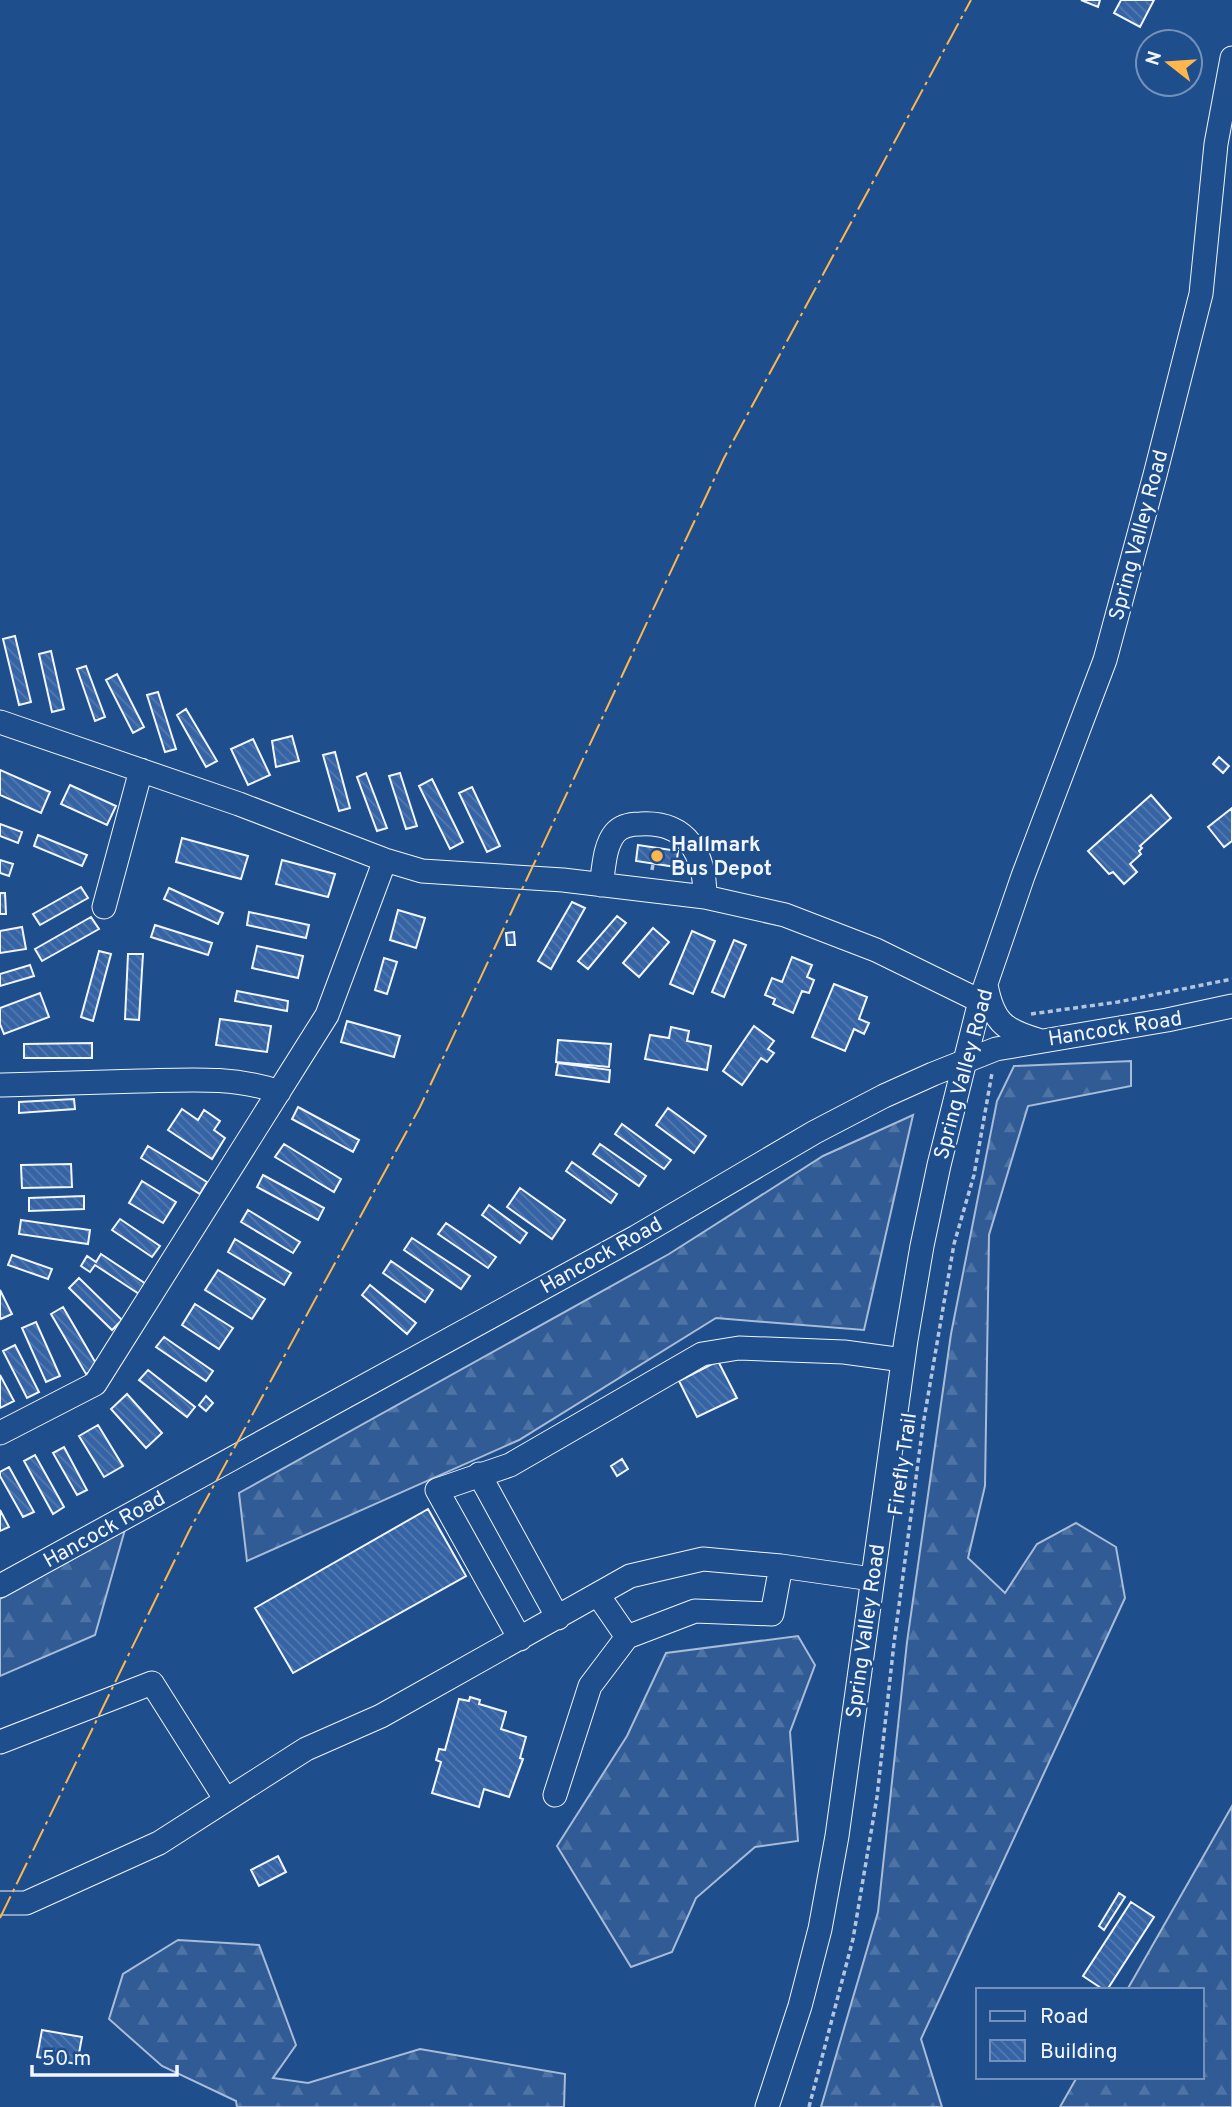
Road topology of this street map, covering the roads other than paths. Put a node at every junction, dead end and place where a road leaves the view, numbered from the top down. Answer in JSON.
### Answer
{"nodes":[{"id":1,"x":1232,"y":58,"type":"edge"},
{"id":2,"x":0,"y":722,"type":"edge"},
{"id":3,"x":141,"y":771,"type":"junction"},
{"id":4,"x":385,"y":860,"type":"junction"},
{"id":5,"x":601,"y":885,"type":"junction"},
{"id":6,"x":705,"y":897,"type":"junction"},
{"id":7,"x":104,"y":907,"type":"dead end"},
{"id":8,"x":983,"y":993,"type":"junction"},
{"id":9,"x":1232,"y":1006,"type":"edge"},
{"id":10,"x":1038,"y":1040,"type":"junction"},
{"id":11,"x":964,"y":1061,"type":"junction"},
{"id":12,"x":0,"y":1085,"type":"edge"},
{"id":13,"x":279,"y":1092,"type":"junction"},
{"id":14,"x":903,"y":1360,"type":"junction"},
{"id":15,"x":0,"y":1433,"type":"edge"},
{"id":16,"x":479,"y":1474,"type":"junction"},
{"id":17,"x":781,"y":1566,"type":"junction"},
{"id":18,"x":872,"y":1579,"type":"junction"},
{"id":19,"x":0,"y":1586,"type":"edge"},
{"id":20,"x":598,"y":1595,"type":"junction"},
{"id":21,"x":558,"y":1618,"type":"junction"},
{"id":22,"x":627,"y":1637,"type":"junction"},
{"id":23,"x":520,"y":1639,"type":"junction"},
{"id":24,"x":0,"y":1742,"type":"edge"},
{"id":25,"x":555,"y":1795,"type":"dead end"},
{"id":26,"x":226,"y":1800,"type":"junction"},
{"id":27,"x":0,"y":1903,"type":"edge"},
{"id":28,"x":767,"y":2107,"type":"edge"}],
"edges":[{"from":1,"to":8,"type":"street","name":"Spring Valley Road"},
{"from":2,"to":3,"type":"street"},
{"from":3,"to":4,"type":"street"},
{"from":3,"to":7,"type":"street"},
{"from":4,"to":5,"type":"street"},
{"from":4,"to":13,"type":"street"},
{"from":5,"to":6,"type":"street"},
{"from":5,"to":6,"type":"street"},
{"from":6,"to":8,"type":"street"},
{"from":8,"to":10,"type":"street"},
{"from":8,"to":11,"type":"street","name":"Spring Valley Road"},
{"from":9,"to":10,"type":"street","name":"Hancock Road"},
{"from":10,"to":11,"type":"street","name":"Hancock Road"},
{"from":11,"to":14,"type":"street","name":"Spring Valley Road"},
{"from":11,"to":19,"type":"street","name":"Hancock Road"},
{"from":12,"to":13,"type":"street"},
{"from":13,"to":15,"type":"street"},
{"from":14,"to":16,"type":"street"},
{"from":14,"to":18,"type":"street","name":"Spring Valley Road"},
{"from":16,"to":21,"type":"street"},
{"from":16,"to":23,"type":"street"},
{"from":17,"to":18,"type":"street"},
{"from":17,"to":20,"type":"street"},
{"from":17,"to":22,"type":"street"},
{"from":18,"to":28,"type":"street","name":"Spring Valley Road"},
{"from":20,"to":21,"type":"street"},
{"from":20,"to":22,"type":"street"},
{"from":21,"to":23,"type":"street"},
{"from":22,"to":25,"type":"street"},
{"from":23,"to":26,"type":"street"},
{"from":24,"to":26,"type":"street"},
{"from":26,"to":27,"type":"street"}]}
